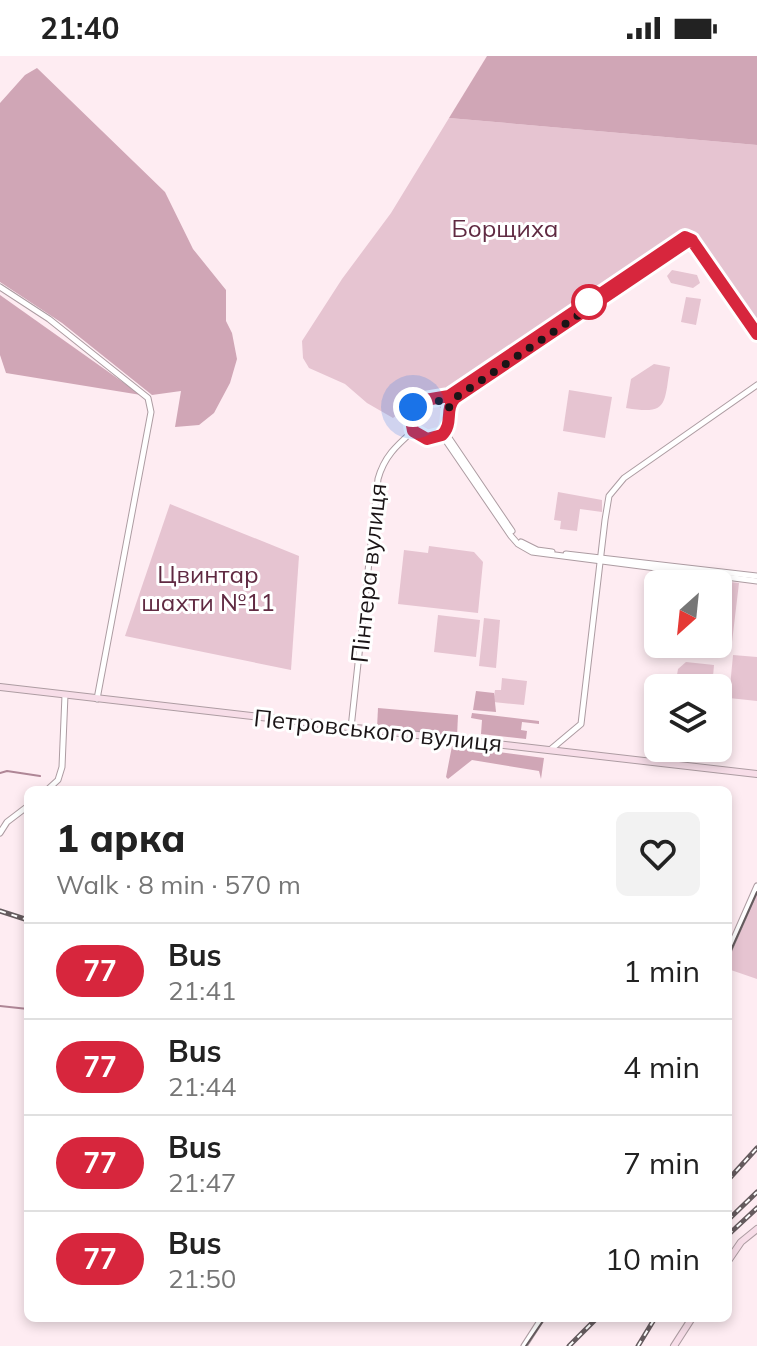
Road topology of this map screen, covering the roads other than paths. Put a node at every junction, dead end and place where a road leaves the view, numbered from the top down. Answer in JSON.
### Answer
{"nodes":[{"id":1,"x":693,"y":242,"type":"junction"},
{"id":2,"x":0,"y":287,"type":"edge"},
{"id":3,"x":757,"y":334,"type":"edge"},
{"id":4,"x":757,"y":385,"type":"edge"},
{"id":5,"x":436,"y":399,"type":"junction"},
{"id":6,"x":448,"y":409,"type":"junction"},
{"id":7,"x":413,"y":431,"type":"junction"},
{"id":8,"x":444,"y":434,"type":"junction"},
{"id":9,"x":601,"y":560,"type":"junction"},
{"id":10,"x":757,"y":579,"type":"edge"},
{"id":11,"x":0,"y":687,"type":"edge"},
{"id":12,"x":65,"y":695,"type":"junction"},
{"id":13,"x":97,"y":699,"type":"junction"},
{"id":14,"x":351,"y":729,"type":"junction"},
{"id":15,"x":550,"y":750,"type":"junction"},
{"id":16,"x":757,"y":774,"type":"edge"},
{"id":17,"x":51,"y":786,"type":"edge"},
{"id":18,"x":24,"y":809,"type":"edge"},
{"id":19,"x":0,"y":833,"type":"edge"},
{"id":20,"x":757,"y":886,"type":"edge"},
{"id":21,"x":732,"y":943,"type":"edge"},
{"id":22,"x":757,"y":1229,"type":"edge"},
{"id":23,"x":732,"y":1255,"type":"edge"},
{"id":24,"x":539,"y":1322,"type":"edge"},
{"id":25,"x":689,"y":1322,"type":"edge"},
{"id":26,"x":524,"y":1346,"type":"edge"},
{"id":27,"x":674,"y":1346,"type":"edge"}],
"edges":[{"from":1,"to":3,"type":"street"},
{"from":1,"to":5,"type":"street"},
{"from":1,"to":6,"type":"street"},
{"from":2,"to":13,"type":"street"},
{"from":4,"to":9,"type":"street"},
{"from":5,"to":6,"type":"street"},
{"from":5,"to":7,"type":"street"},
{"from":6,"to":8,"type":"street"},
{"from":7,"to":8,"type":"street"},
{"from":7,"to":14,"type":"street","name":"Пінтера вулиця"},
{"from":8,"to":9,"type":"street"},
{"from":9,"to":10,"type":"street"},
{"from":9,"to":15,"type":"street"},
{"from":11,"to":12,"type":"main road","name":"Петровського вулиця"},
{"from":12,"to":13,"type":"main road","name":"Петровського вулиця"},
{"from":12,"to":17,"type":"street"},
{"from":13,"to":14,"type":"main road","name":"Петровського вулиця"},
{"from":14,"to":15,"type":"main road","name":"Петровського вулиця"},
{"from":15,"to":16,"type":"main road","name":"Петровського вулиця"},
{"from":18,"to":19,"type":"street"},
{"from":20,"to":21,"type":"street"},
{"from":22,"to":23,"type":"main road"},
{"from":24,"to":26,"type":"street"},
{"from":25,"to":27,"type":"main road"}]}
